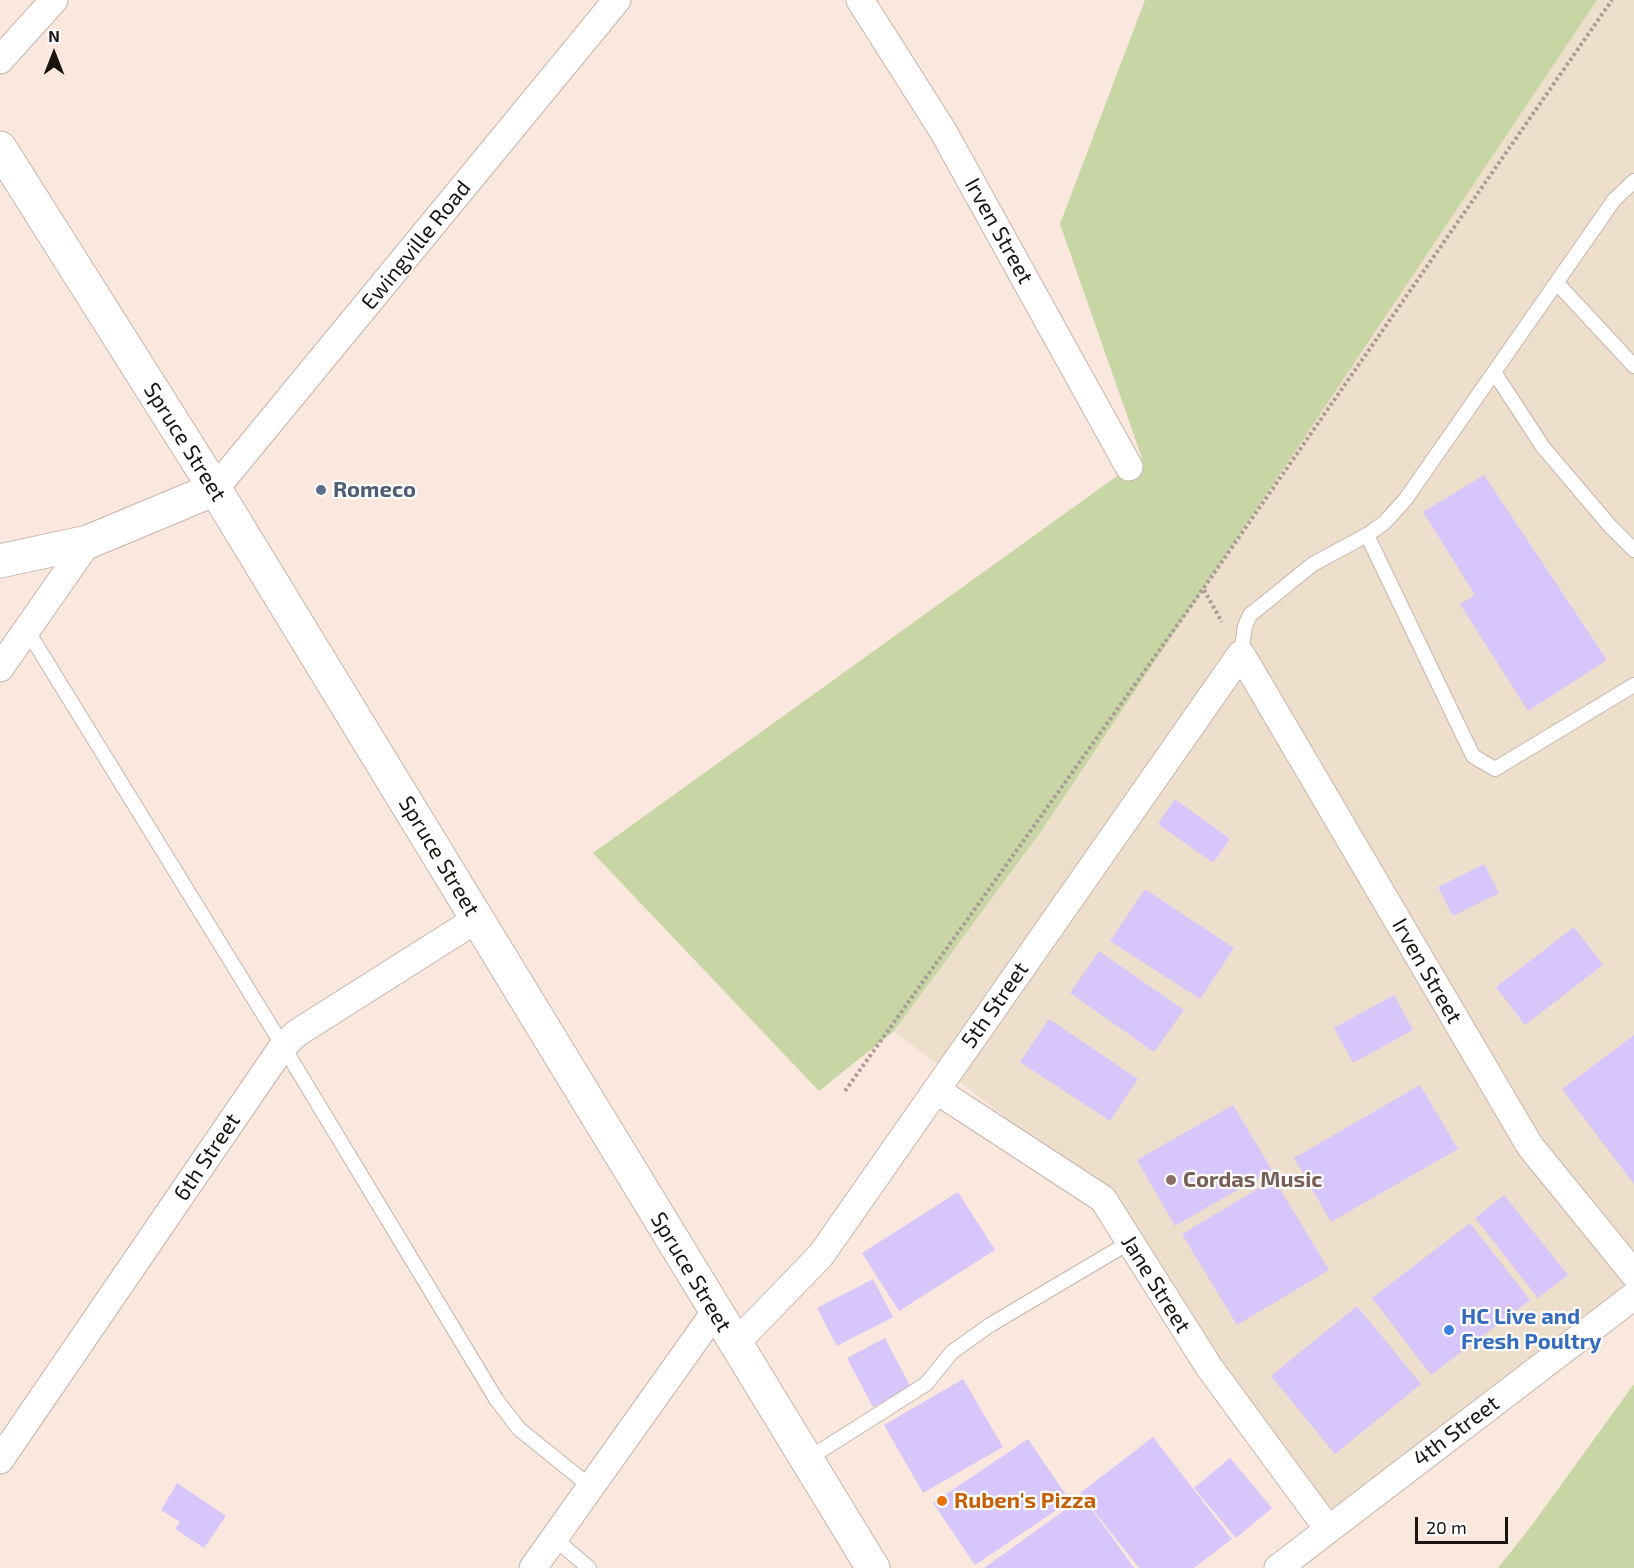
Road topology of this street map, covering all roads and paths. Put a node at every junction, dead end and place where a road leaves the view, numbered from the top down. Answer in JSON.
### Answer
{"nodes":[{"id":1,"x":54,"y":0,"type":"edge"},
{"id":2,"x":617,"y":0,"type":"edge"},
{"id":3,"x":860,"y":0,"type":"edge"},
{"id":4,"x":1612,"y":0,"type":"edge"},
{"id":5,"x":0,"y":60,"type":"edge"},
{"id":6,"x":0,"y":148,"type":"edge"},
{"id":7,"x":1634,"y":181,"type":"edge"},
{"id":8,"x":1557,"y":283,"type":"junction"},
{"id":9,"x":1634,"y":366,"type":"edge"},
{"id":10,"x":1494,"y":372,"type":"junction"},
{"id":11,"x":1128,"y":467,"type":"dead end"},
{"id":12,"x":215,"y":489,"type":"junction"},
{"id":13,"x":1367,"y":535,"type":"junction"},
{"id":14,"x":88,"y":542,"type":"junction"},
{"id":15,"x":1634,"y":550,"type":"edge"},
{"id":16,"x":0,"y":561,"type":"edge"},
{"id":17,"x":27,"y":630,"type":"junction"},
{"id":18,"x":1241,"y":654,"type":"junction"},
{"id":19,"x":0,"y":668,"type":"edge"},
{"id":20,"x":1634,"y":685,"type":"edge"},
{"id":21,"x":477,"y":920,"type":"junction"},
{"id":22,"x":283,"y":1046,"type":"junction"},
{"id":23,"x":936,"y":1090,"type":"junction"},
{"id":24,"x":845,"y":1091,"type":"dead end"},
{"id":25,"x":1131,"y":1242,"type":"junction"},
{"id":26,"x":1634,"y":1274,"type":"edge"},
{"id":27,"x":1634,"y":1296,"type":"edge"},
{"id":28,"x":715,"y":1312,"type":"junction"},
{"id":29,"x":735,"y":1344,"type":"junction"},
{"id":30,"x":0,"y":1460,"type":"edge"},
{"id":31,"x":806,"y":1460,"type":"junction"},
{"id":32,"x":591,"y":1487,"type":"junction"},
{"id":33,"x":1328,"y":1529,"type":"junction"},
{"id":34,"x":554,"y":1538,"type":"junction"},
{"id":35,"x":533,"y":1568,"type":"edge"},
{"id":36,"x":589,"y":1568,"type":"edge"},
{"id":37,"x":873,"y":1568,"type":"edge"},
{"id":38,"x":1278,"y":1568,"type":"edge"}],
"edges":[{"from":1,"to":5,"type":"street"},
{"from":2,"to":12,"type":"street","name":"Ewingville Road"},
{"from":3,"to":11,"type":"street","name":"Irven Street"},
{"from":4,"to":24,"type":"path"},
{"from":6,"to":12,"type":"street","name":"Spruce Street"},
{"from":7,"to":8,"type":"lane"},
{"from":8,"to":9,"type":"lane"},
{"from":8,"to":10,"type":"lane"},
{"from":10,"to":13,"type":"lane"},
{"from":10,"to":15,"type":"lane"},
{"from":12,"to":14,"type":"street"},
{"from":12,"to":21,"type":"street","name":"Spruce Street"},
{"from":13,"to":18,"type":"lane"},
{"from":13,"to":20,"type":"lane"},
{"from":14,"to":16,"type":"street"},
{"from":14,"to":17,"type":"street"},
{"from":17,"to":19,"type":"street"},
{"from":17,"to":22,"type":"lane"},
{"from":18,"to":23,"type":"street","name":"5th Street"},
{"from":18,"to":26,"type":"street","name":"Irven Street"},
{"from":21,"to":22,"type":"street","name":"6th Street"},
{"from":21,"to":28,"type":"street","name":"Spruce Street"},
{"from":22,"to":30,"type":"street","name":"6th Street"},
{"from":22,"to":32,"type":"lane"},
{"from":23,"to":25,"type":"street","name":"Jane Street"},
{"from":23,"to":29,"type":"street","name":"5th Street"},
{"from":25,"to":31,"type":"lane"},
{"from":25,"to":33,"type":"street","name":"Jane Street"},
{"from":27,"to":33,"type":"street","name":"4th Street"},
{"from":28,"to":29,"type":"street","name":"Spruce Street"},
{"from":28,"to":32,"type":"street"},
{"from":29,"to":31,"type":"street","name":"Spruce Street"},
{"from":31,"to":37,"type":"street","name":"Spruce Street"},
{"from":32,"to":34,"type":"street"},
{"from":33,"to":38,"type":"street","name":"4th Street"},
{"from":34,"to":35,"type":"street"},
{"from":34,"to":36,"type":"lane"}]}
